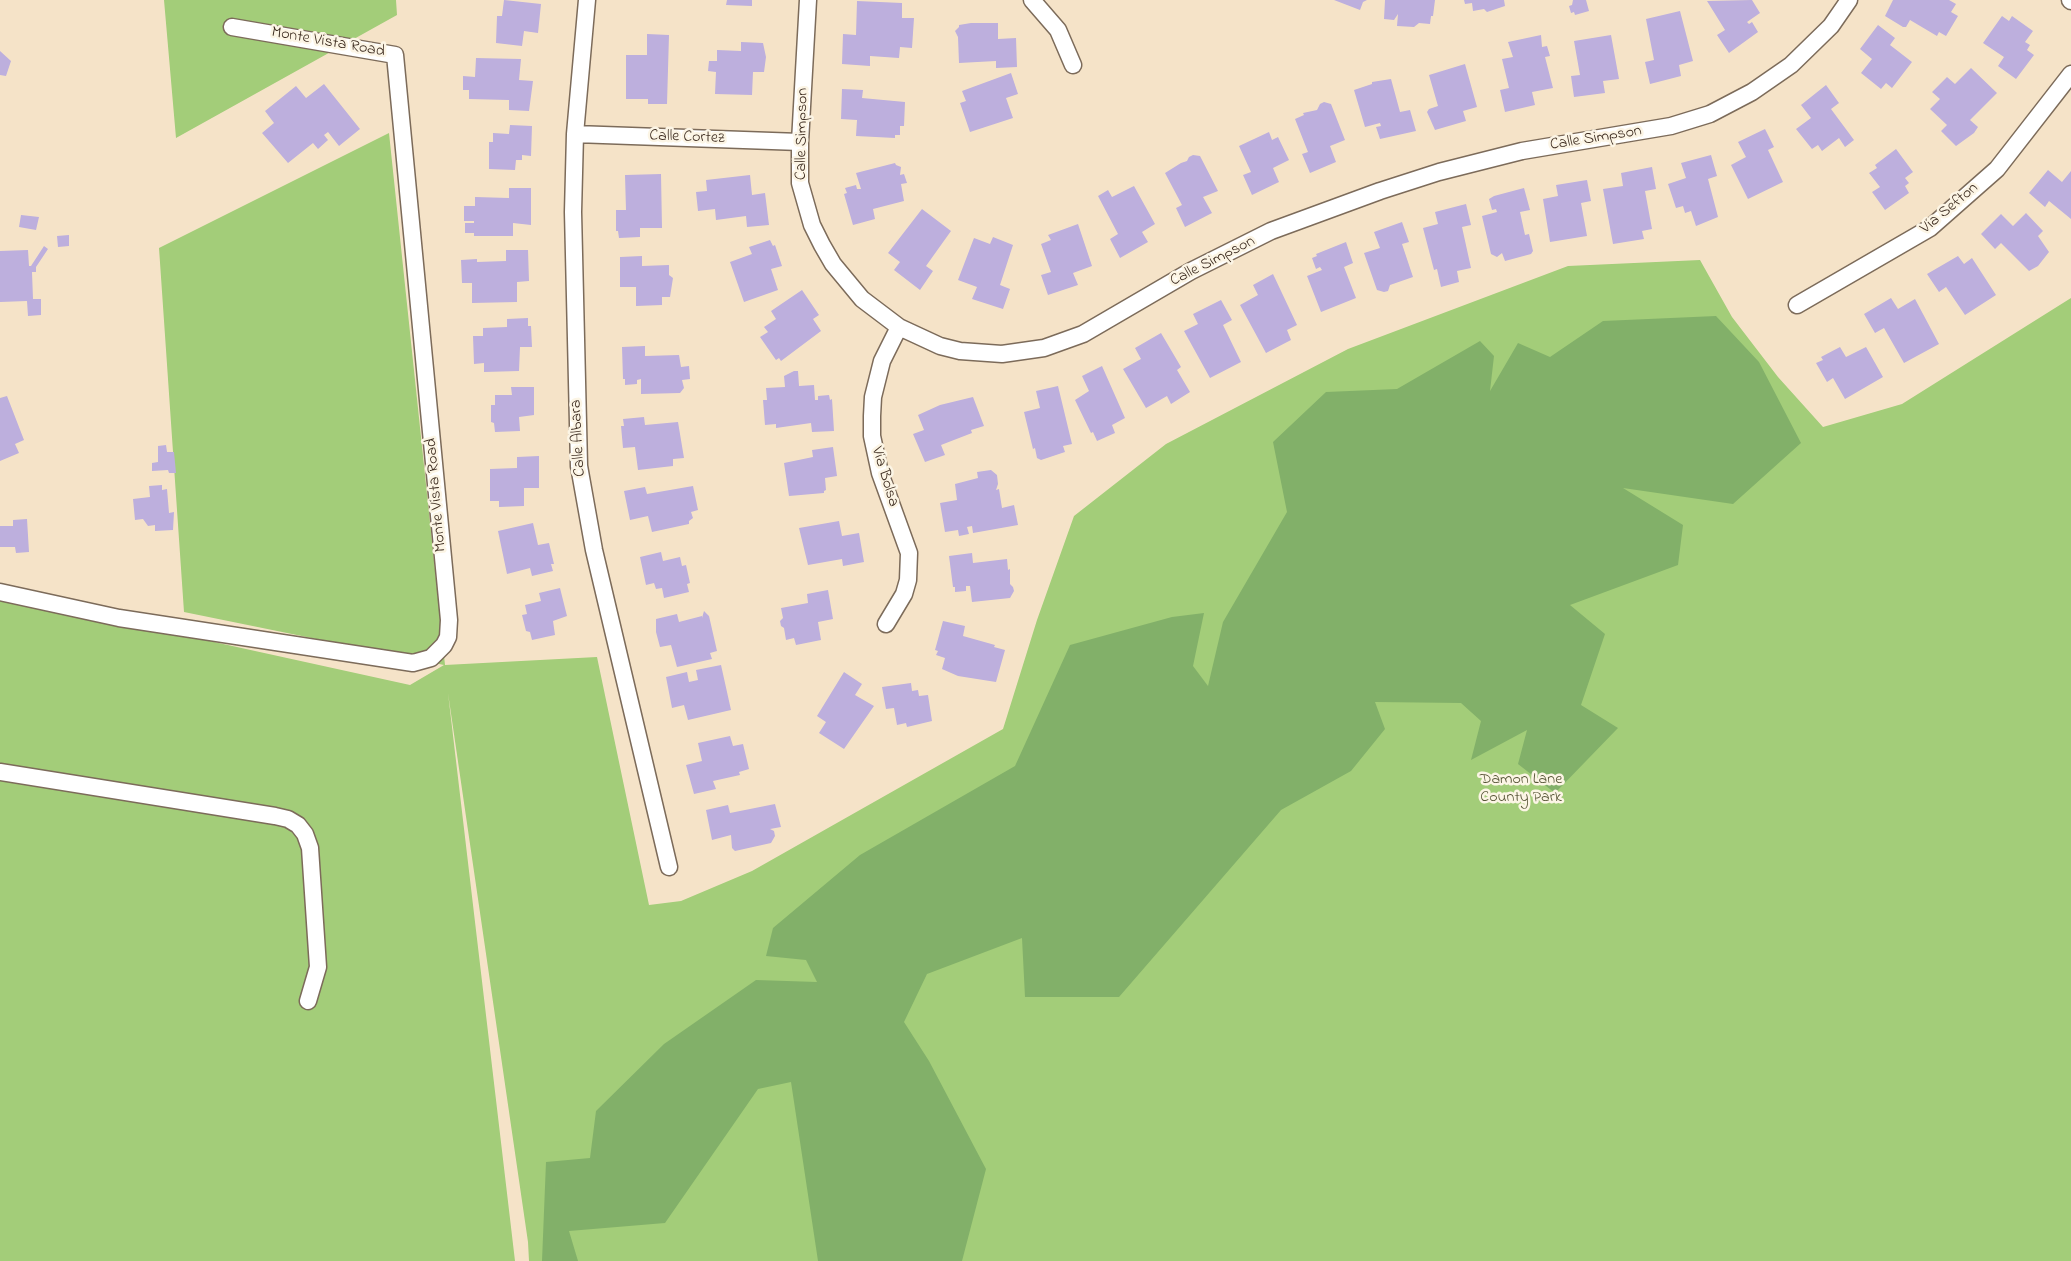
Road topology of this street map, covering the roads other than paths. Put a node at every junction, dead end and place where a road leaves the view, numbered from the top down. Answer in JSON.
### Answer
{"nodes":[{"id":1,"x":587,"y":0,"type":"edge"},
{"id":2,"x":808,"y":0,"type":"edge"},
{"id":3,"x":1032,"y":0,"type":"edge"},
{"id":4,"x":1849,"y":0,"type":"edge"},
{"id":5,"x":232,"y":27,"type":"dead end"},
{"id":6,"x":1073,"y":65,"type":"dead end"},
{"id":7,"x":2071,"y":74,"type":"edge"},
{"id":8,"x":575,"y":134,"type":"junction"},
{"id":9,"x":800,"y":142,"type":"junction"},
{"id":10,"x":1797,"y":305,"type":"dead end"},
{"id":11,"x":899,"y":327,"type":"junction"},
{"id":12,"x":0,"y":592,"type":"edge"},
{"id":13,"x":886,"y":624,"type":"dead end"},
{"id":14,"x":0,"y":772,"type":"edge"},
{"id":15,"x":669,"y":867,"type":"dead end"},
{"id":16,"x":308,"y":1001,"type":"dead end"}],
"edges":[{"from":1,"to":8,"type":"street","name":"Calle Albara"},
{"from":2,"to":9,"type":"street","name":"Calle Simpson"},
{"from":3,"to":6,"type":"street"},
{"from":4,"to":11,"type":"street","name":"Calle Simpson"},
{"from":5,"to":12,"type":"street","name":"Monte Vista Road"},
{"from":7,"to":10,"type":"street","name":"Via Sefton"},
{"from":8,"to":9,"type":"street","name":"Calle Cortez"},
{"from":8,"to":15,"type":"street","name":"Calle Albara"},
{"from":9,"to":11,"type":"street","name":"Calle Simpson"},
{"from":11,"to":13,"type":"street","name":"Via Bolsa"},
{"from":14,"to":16,"type":"street"}]}
